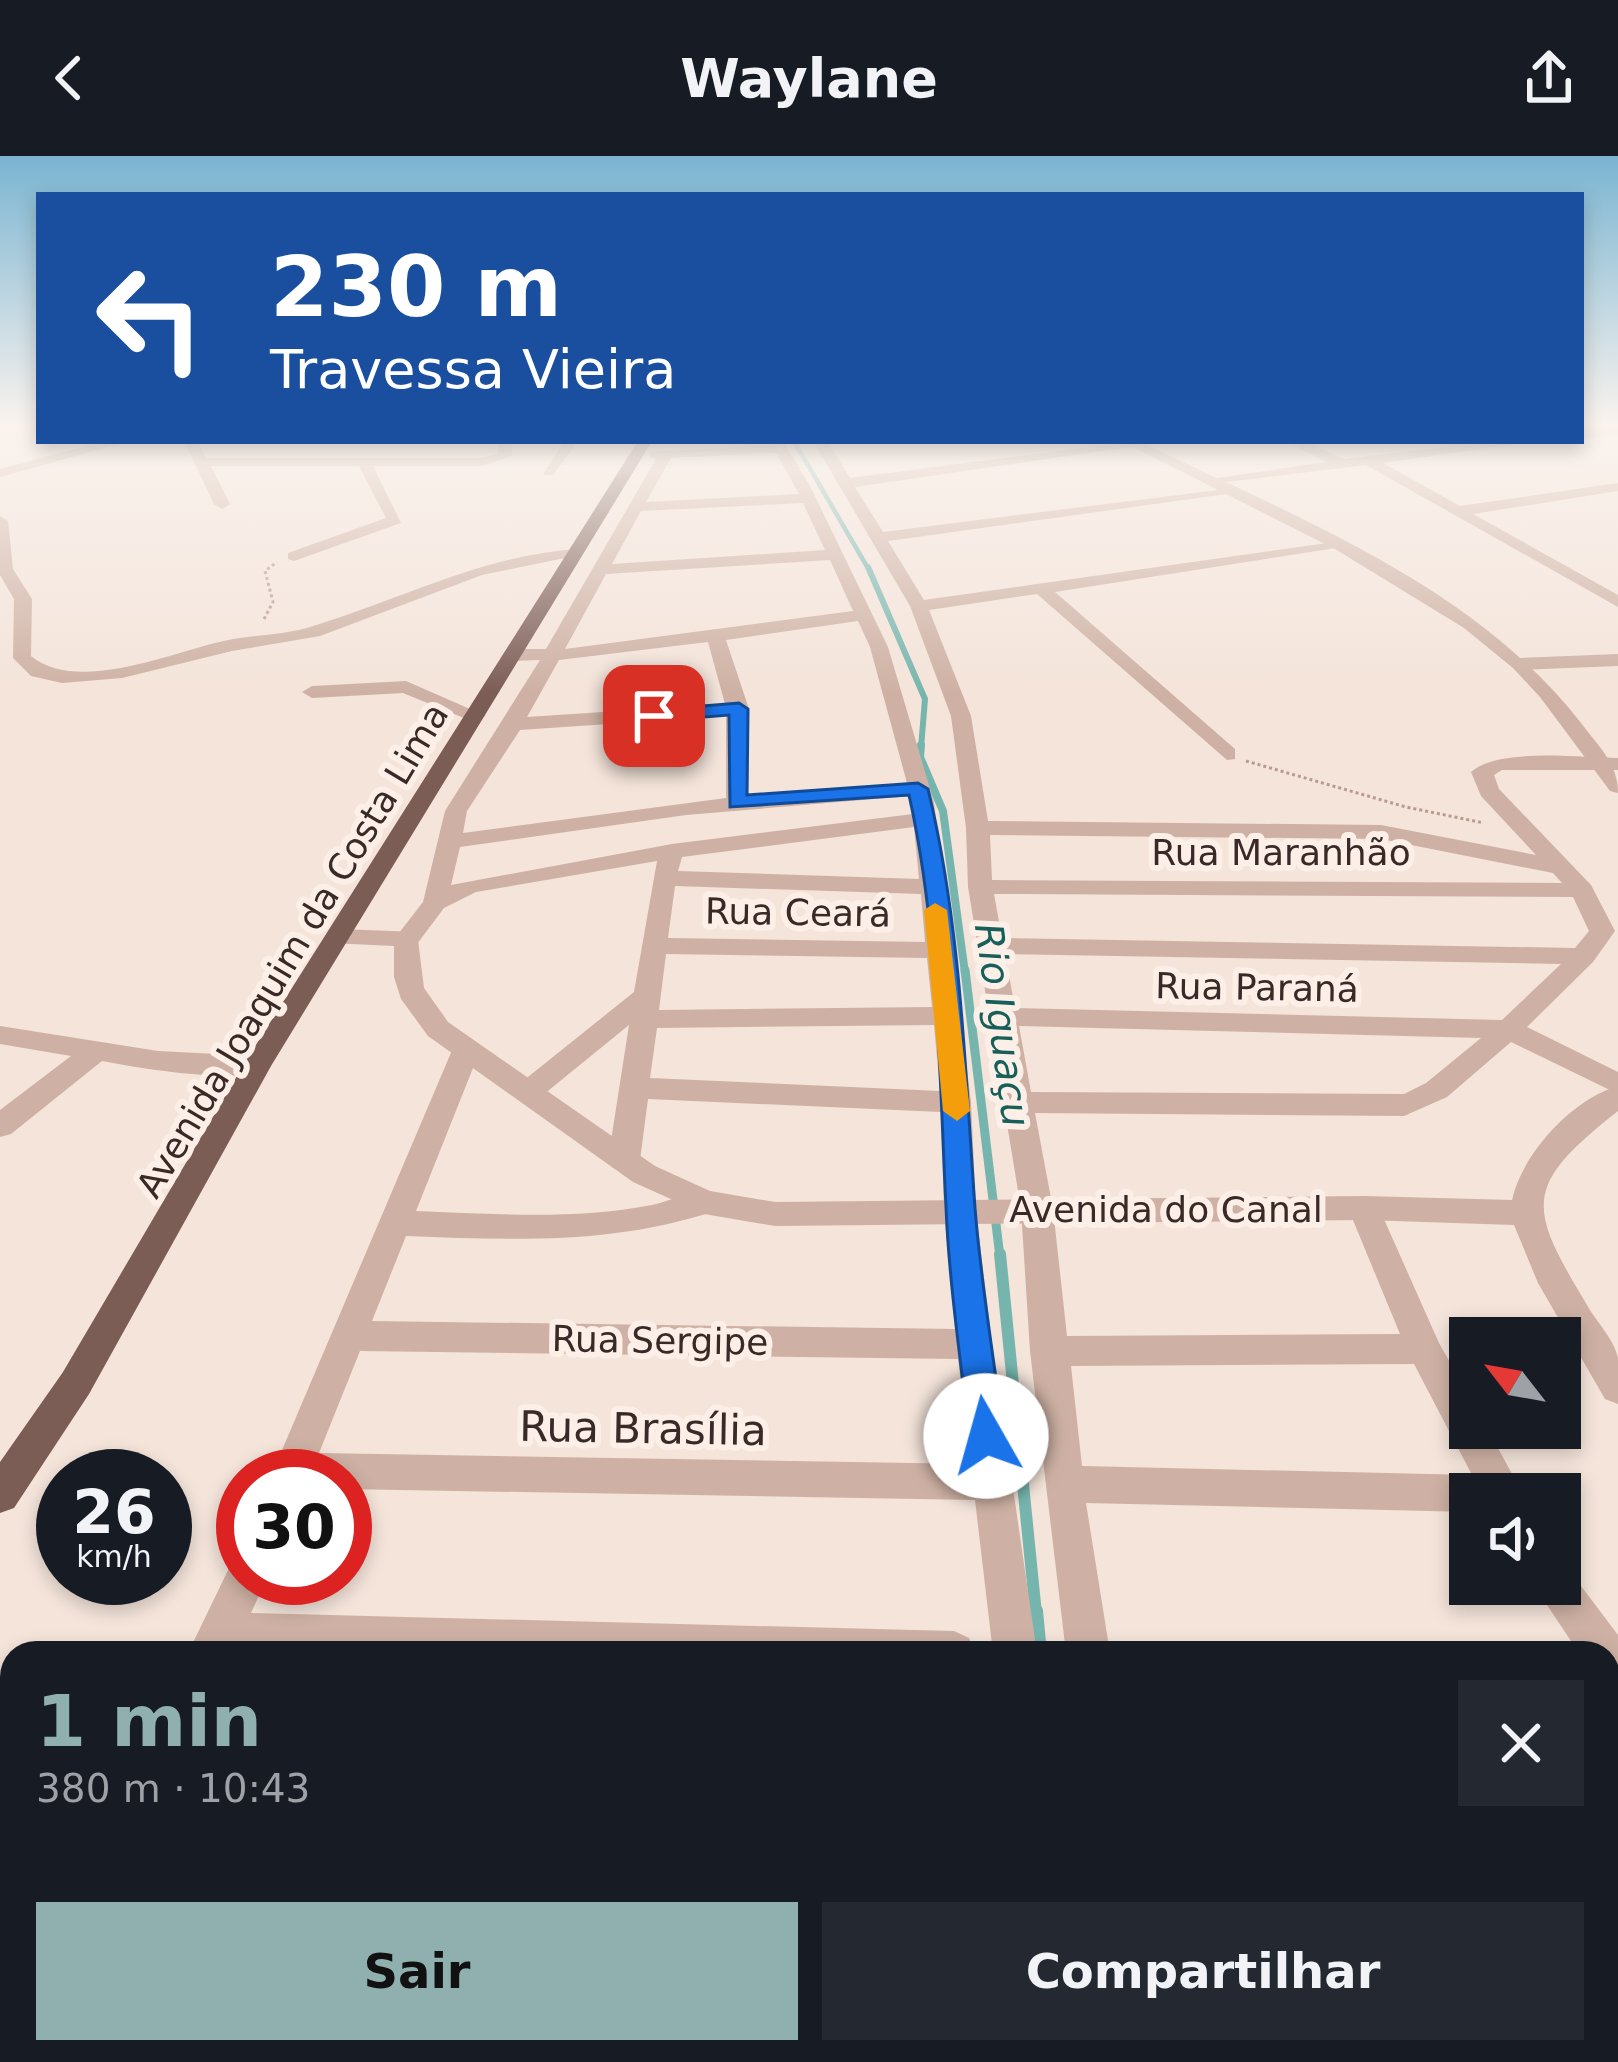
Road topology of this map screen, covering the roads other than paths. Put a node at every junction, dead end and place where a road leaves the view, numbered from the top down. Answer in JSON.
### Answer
{"nodes":[{"id":1,"x":393,"y":516,"type":"edge"},
{"id":2,"x":608,"y":516,"type":"edge"},
{"id":3,"x":627,"y":516,"type":"edge"},
{"id":4,"x":815,"y":516,"type":"edge"},
{"id":5,"x":865,"y":516,"type":"edge"},
{"id":6,"x":1048,"y":516,"type":"edge"},
{"id":7,"x":1282,"y":516,"type":"edge"},
{"id":8,"x":1461,"y":516,"type":"edge"},
{"id":9,"x":0,"y":521,"type":"edge"},
{"id":10,"x":876,"y":538,"type":"junction"},
{"id":11,"x":1341,"y":545,"type":"junction"},
{"id":12,"x":294,"y":556,"type":"road end"},
{"id":13,"x":832,"y":556,"type":"junction"},
{"id":14,"x":586,"y":562,"type":"junction"},
{"id":15,"x":1038,"y":586,"type":"junction"},
{"id":16,"x":1618,"y":602,"type":"edge"},
{"id":17,"x":919,"y":606,"type":"junction"},
{"id":18,"x":861,"y":614,"type":"junction"},
{"id":19,"x":713,"y":634,"type":"junction"},
{"id":20,"x":514,"y":655,"type":"junction"},
{"id":21,"x":550,"y":656,"type":"junction"},
{"id":22,"x":22,"y":658,"type":"junction"},
{"id":23,"x":1618,"y":660,"type":"edge"},
{"id":24,"x":0,"y":663,"type":"edge"},
{"id":25,"x":1520,"y":664,"type":"junction"},
{"id":26,"x":491,"y":691,"type":"junction"},
{"id":27,"x":312,"y":692,"type":"dead end"},
{"id":28,"x":530,"y":693,"type":"junction"},
{"id":29,"x":739,"y":709,"type":"junction"},
{"id":30,"x":476,"y":716,"type":"junction"},
{"id":31,"x":513,"y":724,"type":"junction"},
{"id":32,"x":1227,"y":754,"type":"road end"},
{"id":33,"x":1608,"y":764,"type":"edge"},
{"id":34,"x":1618,"y":786,"type":"edge"},
{"id":35,"x":918,"y":789,"type":"junction"},
{"id":36,"x":737,"y":802,"type":"junction"},
{"id":37,"x":926,"y":819,"type":"junction"},
{"id":38,"x":978,"y":828,"type":"junction"},
{"id":39,"x":446,"y":842,"type":"junction"},
{"id":40,"x":668,"y":865,"type":"junction"},
{"id":41,"x":1562,"y":868,"type":"junction"},
{"id":42,"x":932,"y":886,"type":"junction"},
{"id":43,"x":980,"y":886,"type":"junction"},
{"id":44,"x":1582,"y":890,"type":"junction"},
{"id":45,"x":435,"y":903,"type":"junction"},
{"id":46,"x":339,"y":937,"type":"junction"},
{"id":47,"x":408,"y":938,"type":"junction"},
{"id":48,"x":655,"y":946,"type":"junction"},
{"id":49,"x":991,"y":946,"type":"junction"},
{"id":50,"x":941,"y":950,"type":"junction"},
{"id":51,"x":1584,"y":956,"type":"junction"},
{"id":52,"x":646,"y":1007,"type":"junction"},
{"id":53,"x":946,"y":1016,"type":"junction"},
{"id":54,"x":1005,"y":1017,"type":"junction"},
{"id":55,"x":1508,"y":1028,"type":"junction"},
{"id":56,"x":0,"y":1035,"type":"edge"},
{"id":57,"x":466,"y":1048,"type":"junction"},
{"id":58,"x":95,"y":1052,"type":"junction"},
{"id":59,"x":257,"y":1066,"type":"junction"},
{"id":60,"x":1618,"y":1084,"type":"edge"},
{"id":61,"x":634,"y":1088,"type":"junction"},
{"id":62,"x":528,"y":1092,"type":"junction"},
{"id":63,"x":1618,"y":1096,"type":"edge"},
{"id":64,"x":956,"y":1102,"type":"junction"},
{"id":65,"x":1016,"y":1102,"type":"junction"},
{"id":66,"x":0,"y":1126,"type":"edge"},
{"id":67,"x":624,"y":1160,"type":"junction"},
{"id":68,"x":704,"y":1202,"type":"junction"},
{"id":69,"x":1364,"y":1208,"type":"junction"},
{"id":70,"x":1033,"y":1209,"type":"junction"},
{"id":71,"x":964,"y":1211,"type":"junction"},
{"id":72,"x":1526,"y":1213,"type":"junction"},
{"id":73,"x":394,"y":1222,"type":"junction"},
{"id":74,"x":346,"y":1336,"type":"junction"},
{"id":75,"x":974,"y":1344,"type":"junction"},
{"id":76,"x":1424,"y":1349,"type":"junction"},
{"id":77,"x":1048,"y":1351,"type":"junction"},
{"id":78,"x":1618,"y":1388,"type":"edge"},
{"id":79,"x":301,"y":1449,"type":"edge"},
{"id":80,"x":1492,"y":1473,"type":"edge"},
{"id":81,"x":372,"y":1474,"type":"edge"},
{"id":82,"x":993,"y":1482,"type":"junction"},
{"id":83,"x":1064,"y":1484,"type":"junction"},
{"id":84,"x":1449,"y":1493,"type":"edge"},
{"id":85,"x":0,"y":1496,"type":"edge"},
{"id":86,"x":234,"y":1605,"type":"edge"},
{"id":87,"x":1569,"y":1605,"type":"edge"},
{"id":88,"x":217,"y":1641,"type":"edge"},
{"id":89,"x":1013,"y":1641,"type":"edge"},
{"id":90,"x":1086,"y":1641,"type":"edge"},
{"id":91,"x":1596,"y":1641,"type":"edge"}],
"edges":[{"from":1,"to":12,"type":"street"},
{"from":2,"to":14,"type":"main road","name":"Avenida Joaquim da Costa Lima"},
{"from":3,"to":14,"type":"street"},
{"from":4,"to":13,"type":"street"},
{"from":5,"to":10,"type":"street"},
{"from":6,"to":10,"type":"street"},
{"from":7,"to":11,"type":"street"},
{"from":8,"to":16,"type":"street"},
{"from":9,"to":22,"type":"street"},
{"from":10,"to":17,"type":"street"},
{"from":11,"to":15,"type":"street"},
{"from":11,"to":25,"type":"street"},
{"from":13,"to":14,"type":"street"},
{"from":13,"to":18,"type":"street"},
{"from":14,"to":20,"type":"main road","name":"Avenida Joaquim da Costa Lima"},
{"from":14,"to":21,"type":"street"},
{"from":14,"to":22,"type":"street"},
{"from":15,"to":17,"type":"street"},
{"from":15,"to":32,"type":"street"},
{"from":17,"to":38,"type":"street"},
{"from":18,"to":19,"type":"street"},
{"from":18,"to":35,"type":"street"},
{"from":19,"to":21,"type":"street"},
{"from":19,"to":29,"type":"street"},
{"from":20,"to":21,"type":"street"},
{"from":20,"to":26,"type":"main road","name":"Avenida Joaquim da Costa Lima"},
{"from":21,"to":28,"type":"street"},
{"from":22,"to":24,"type":"street"},
{"from":23,"to":25,"type":"street"},
{"from":25,"to":33,"type":"street"},
{"from":26,"to":28,"type":"street"},
{"from":26,"to":30,"type":"main road","name":"Avenida Joaquim da Costa Lima"},
{"from":27,"to":30,"type":"street"},
{"from":28,"to":31,"type":"street"},
{"from":29,"to":31,"type":"street"},
{"from":29,"to":36,"type":"street"},
{"from":30,"to":46,"type":"main road","name":"Avenida Joaquim da Costa Lima"},
{"from":31,"to":39,"type":"street"},
{"from":33,"to":34,"type":"street"},
{"from":33,"to":41,"type":"street"},
{"from":35,"to":36,"type":"street"},
{"from":35,"to":37,"type":"street"},
{"from":36,"to":39,"type":"street"},
{"from":37,"to":40,"type":"street"},
{"from":37,"to":42,"type":"street"},
{"from":38,"to":41,"type":"street"},
{"from":38,"to":43,"type":"street"},
{"from":39,"to":45,"type":"street"},
{"from":40,"to":42,"type":"street"},
{"from":40,"to":45,"type":"street"},
{"from":40,"to":48,"type":"street"},
{"from":41,"to":44,"type":"street"},
{"from":42,"to":50,"type":"street"},
{"from":43,"to":44,"type":"street","name":"Rua Maranhão"},
{"from":43,"to":49,"type":"street"},
{"from":44,"to":51,"type":"street"},
{"from":45,"to":47,"type":"street"},
{"from":46,"to":47,"type":"street"},
{"from":46,"to":59,"type":"main road","name":"Avenida Joaquim da Costa Lima"},
{"from":47,"to":57,"type":"street"},
{"from":48,"to":50,"type":"street","name":"Rua Ceará"},
{"from":48,"to":52,"type":"street"},
{"from":49,"to":51,"type":"street"},
{"from":49,"to":54,"type":"street"},
{"from":50,"to":53,"type":"street"},
{"from":51,"to":55,"type":"street"},
{"from":52,"to":53,"type":"street"},
{"from":52,"to":61,"type":"street"},
{"from":52,"to":62,"type":"street"},
{"from":53,"to":64,"type":"street"},
{"from":54,"to":55,"type":"street","name":"Rua Paraná"},
{"from":54,"to":65,"type":"street"},
{"from":55,"to":60,"type":"street"},
{"from":55,"to":65,"type":"street"},
{"from":56,"to":58,"type":"street"},
{"from":57,"to":62,"type":"street"},
{"from":57,"to":73,"type":"street"},
{"from":58,"to":59,"type":"street"},
{"from":58,"to":66,"type":"street"},
{"from":59,"to":85,"type":"main road","name":"Avenida Joaquim da Costa Lima"},
{"from":61,"to":64,"type":"street"},
{"from":61,"to":67,"type":"street"},
{"from":62,"to":67,"type":"street"},
{"from":63,"to":72,"type":"street"},
{"from":64,"to":71,"type":"street"},
{"from":65,"to":70,"type":"street"},
{"from":67,"to":68,"type":"street"},
{"from":68,"to":71,"type":"street","name":"Avenida do Canal"},
{"from":68,"to":73,"type":"street"},
{"from":69,"to":70,"type":"street","name":"Avenida do Canal"},
{"from":69,"to":72,"type":"street","name":"Avenida do Canal"},
{"from":69,"to":76,"type":"street"},
{"from":70,"to":71,"type":"street","name":"Avenida do Canal"},
{"from":70,"to":77,"type":"street"},
{"from":71,"to":75,"type":"street"},
{"from":72,"to":78,"type":"street"},
{"from":73,"to":74,"type":"street"},
{"from":74,"to":75,"type":"street","name":"Rua Sergipe"},
{"from":74,"to":79,"type":"street"},
{"from":75,"to":82,"type":"street"},
{"from":76,"to":77,"type":"street"},
{"from":76,"to":80,"type":"street"},
{"from":77,"to":83,"type":"street"},
{"from":81,"to":82,"type":"street","name":"Rua Brasília"},
{"from":82,"to":89,"type":"street"},
{"from":83,"to":84,"type":"street"},
{"from":83,"to":90,"type":"street"},
{"from":86,"to":88,"type":"street"},
{"from":87,"to":91,"type":"street"}]}
